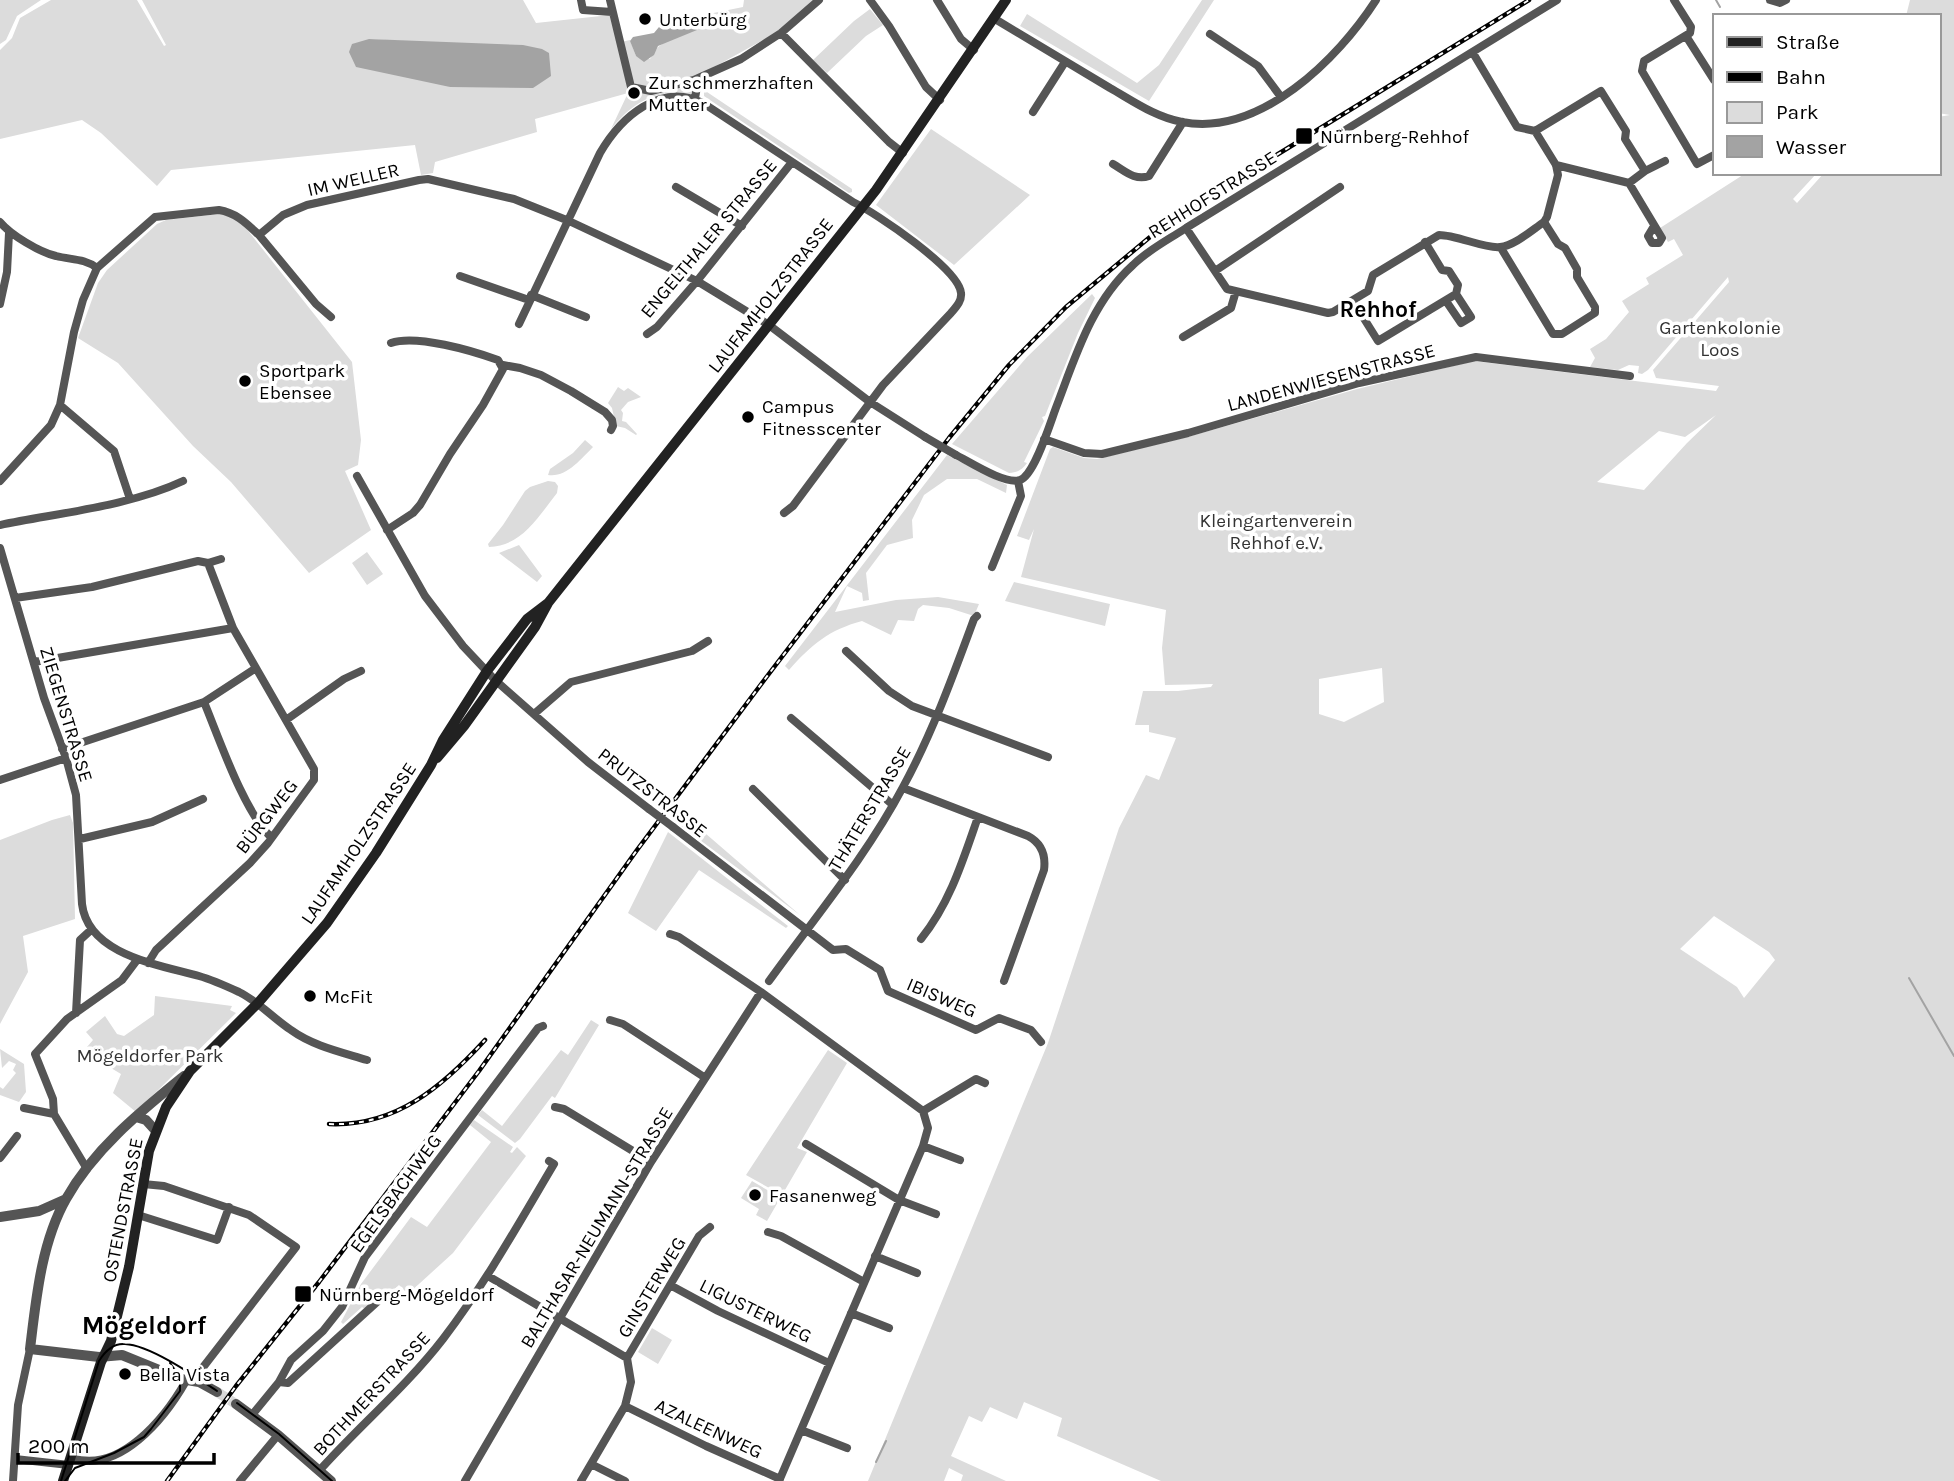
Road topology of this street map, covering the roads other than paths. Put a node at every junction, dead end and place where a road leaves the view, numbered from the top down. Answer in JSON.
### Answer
{"nodes":[{"id":1,"x":581,"y":0,"type":"edge"},
{"id":2,"x":610,"y":0,"type":"edge"},
{"id":3,"x":819,"y":0,"type":"edge"},
{"id":4,"x":870,"y":0,"type":"edge"},
{"id":5,"x":937,"y":0,"type":"edge"},
{"id":6,"x":1006,"y":0,"type":"edge"},
{"id":7,"x":1376,"y":0,"type":"edge"},
{"id":8,"x":1557,"y":0,"type":"edge"},
{"id":9,"x":1674,"y":0,"type":"edge"},
{"id":10,"x":1770,"y":0,"type":"edge"},
{"id":11,"x":1786,"y":0,"type":"edge"},
{"id":12,"x":612,"y":12,"type":"junction"},
{"id":13,"x":995,"y":19,"type":"junction"},
{"id":14,"x":781,"y":33,"type":"junction"},
{"id":15,"x":1210,"y":34,"type":"dead end"},
{"id":16,"x":1686,"y":36,"type":"junction"},
{"id":17,"x":974,"y":50,"type":"junction"},
{"id":18,"x":1473,"y":53,"type":"junction"},
{"id":19,"x":1065,"y":62,"type":"junction"},
{"id":20,"x":1713,"y":78,"type":"edge"},
{"id":21,"x":694,"y":80,"type":"junction"},
{"id":22,"x":1281,"y":97,"type":"junction"},
{"id":23,"x":695,"y":99,"type":"junction"},
{"id":24,"x":940,"y":100,"type":"junction"},
{"id":25,"x":1033,"y":112,"type":"dead end"},
{"id":26,"x":1184,"y":122,"type":"junction"},
{"id":27,"x":1535,"y":131,"type":"junction"},
{"id":28,"x":903,"y":153,"type":"junction"},
{"id":29,"x":1713,"y":156,"type":"edge"},
{"id":30,"x":1665,"y":161,"type":"dead end"},
{"id":31,"x":792,"y":162,"type":"junction"},
{"id":32,"x":1113,"y":164,"type":"dead end"},
{"id":33,"x":1556,"y":165,"type":"junction"},
{"id":34,"x":1645,"y":171,"type":"junction"},
{"id":35,"x":1629,"y":184,"type":"junction"},
{"id":36,"x":676,"y":187,"type":"dead end"},
{"id":37,"x":1340,"y":187,"type":"dead end"},
{"id":38,"x":863,"y":207,"type":"junction"},
{"id":39,"x":569,"y":221,"type":"junction"},
{"id":40,"x":0,"y":222,"type":"edge"},
{"id":41,"x":1544,"y":222,"type":"junction"},
{"id":42,"x":742,"y":226,"type":"junction"},
{"id":43,"x":1654,"y":226,"type":"dead end"},
{"id":44,"x":1186,"y":228,"type":"junction"},
{"id":45,"x":9,"y":233,"type":"junction"},
{"id":46,"x":260,"y":235,"type":"junction"},
{"id":47,"x":1425,"y":242,"type":"junction"},
{"id":48,"x":1501,"y":248,"type":"junction"},
{"id":49,"x":97,"y":268,"type":"junction"},
{"id":50,"x":1215,"y":271,"type":"junction"},
{"id":51,"x":460,"y":276,"type":"dead end"},
{"id":52,"x":697,"y":281,"type":"junction"},
{"id":53,"x":1236,"y":290,"type":"junction"},
{"id":54,"x":1456,"y":294,"type":"junction"},
{"id":55,"x":530,"y":297,"type":"junction"},
{"id":56,"x":1353,"y":301,"type":"junction"},
{"id":57,"x":1446,"y":301,"type":"junction"},
{"id":58,"x":0,"y":304,"type":"edge"},
{"id":59,"x":331,"y":317,"type":"dead end"},
{"id":60,"x":586,"y":317,"type":"dead end"},
{"id":61,"x":519,"y":324,"type":"dead end"},
{"id":62,"x":769,"y":325,"type":"junction"},
{"id":63,"x":647,"y":334,"type":"dead end"},
{"id":64,"x":1183,"y":337,"type":"dead end"},
{"id":65,"x":390,"y":343,"type":"dead end"},
{"id":66,"x":503,"y":365,"type":"junction"},
{"id":67,"x":1630,"y":376,"type":"dead end"},
{"id":68,"x":870,"y":402,"type":"junction"},
{"id":69,"x":60,"y":405,"type":"junction"},
{"id":70,"x":611,"y":430,"type":"dead end"},
{"id":71,"x":1044,"y":439,"type":"junction"},
{"id":72,"x":357,"y":476,"type":"dead end"},
{"id":73,"x":0,"y":481,"type":"edge"},
{"id":74,"x":183,"y":481,"type":"dead end"},
{"id":75,"x":1018,"y":481,"type":"junction"},
{"id":76,"x":130,"y":499,"type":"junction"},
{"id":77,"x":784,"y":513,"type":"dead end"},
{"id":78,"x":0,"y":525,"type":"edge"},
{"id":79,"x":387,"y":530,"type":"junction"},
{"id":80,"x":0,"y":551,"type":"edge"},
{"id":81,"x":220,"y":559,"type":"dead end"},
{"id":82,"x":208,"y":562,"type":"junction"},
{"id":83,"x":992,"y":567,"type":"dead end"},
{"id":84,"x":15,"y":598,"type":"junction"},
{"id":85,"x":977,"y":616,"type":"dead end"},
{"id":86,"x":233,"y":628,"type":"junction"},
{"id":87,"x":708,"y":641,"type":"dead end"},
{"id":88,"x":846,"y":650,"type":"dead end"},
{"id":89,"x":34,"y":662,"type":"junction"},
{"id":90,"x":256,"y":668,"type":"junction"},
{"id":91,"x":361,"y":671,"type":"dead end"},
{"id":92,"x":491,"y":676,"type":"junction"},
{"id":93,"x":204,"y":702,"type":"junction"},
{"id":94,"x":534,"y":715,"type":"junction"},
{"id":95,"x":936,"y":716,"type":"junction"},
{"id":96,"x":791,"y":718,"type":"dead end"},
{"id":97,"x":286,"y":720,"type":"junction"},
{"id":98,"x":62,"y":749,"type":"junction"},
{"id":99,"x":1048,"y":757,"type":"dead end"},
{"id":100,"x":66,"y":758,"type":"junction"},
{"id":101,"x":0,"y":780,"type":"edge"},
{"id":102,"x":903,"y":788,"type":"junction"},
{"id":103,"x":753,"y":789,"type":"dead end"},
{"id":104,"x":203,"y":799,"type":"dead end"},
{"id":105,"x":893,"y":805,"type":"junction"},
{"id":106,"x":978,"y":817,"type":"junction"},
{"id":107,"x":271,"y":836,"type":"junction"},
{"id":108,"x":80,"y":839,"type":"junction"},
{"id":109,"x":845,"y":880,"type":"junction"},
{"id":110,"x":92,"y":929,"type":"junction"},
{"id":111,"x":805,"y":931,"type":"junction"},
{"id":112,"x":670,"y":934,"type":"dead end"},
{"id":113,"x":921,"y":939,"type":"dead end"},
{"id":114,"x":137,"y":960,"type":"junction"},
{"id":115,"x":148,"y":963,"type":"junction"},
{"id":116,"x":769,"y":981,"type":"dead end"},
{"id":117,"x":1004,"y":981,"type":"dead end"},
{"id":118,"x":761,"y":992,"type":"junction"},
{"id":119,"x":258,"y":1003,"type":"junction"},
{"id":120,"x":76,"y":1013,"type":"junction"},
{"id":121,"x":610,"y":1020,"type":"dead end"},
{"id":122,"x":543,"y":1026,"type":"dead end"},
{"id":123,"x":1041,"y":1042,"type":"dead end"},
{"id":124,"x":367,"y":1060,"type":"dead end"},
{"id":125,"x":190,"y":1072,"type":"junction"},
{"id":126,"x":704,"y":1077,"type":"junction"},
{"id":127,"x":985,"y":1083,"type":"dead end"},
{"id":128,"x":555,"y":1107,"type":"dead end"},
{"id":129,"x":24,"y":1108,"type":"dead end"},
{"id":130,"x":54,"y":1111,"type":"junction"},
{"id":131,"x":923,"y":1111,"type":"junction"},
{"id":132,"x":136,"y":1117,"type":"junction"},
{"id":133,"x":155,"y":1130,"type":"junction"},
{"id":134,"x":17,"y":1136,"type":"dead end"},
{"id":135,"x":806,"y":1144,"type":"dead end"},
{"id":136,"x":923,"y":1146,"type":"junction"},
{"id":137,"x":0,"y":1158,"type":"edge"},
{"id":138,"x":960,"y":1160,"type":"dead end"},
{"id":139,"x":549,"y":1161,"type":"dead end"},
{"id":140,"x":651,"y":1162,"type":"junction"},
{"id":141,"x":87,"y":1169,"type":"junction"},
{"id":142,"x":143,"y":1184,"type":"junction"},
{"id":143,"x":66,"y":1199,"type":"junction"},
{"id":144,"x":899,"y":1199,"type":"junction"},
{"id":145,"x":229,"y":1207,"type":"junction"},
{"id":146,"x":39,"y":1211,"type":"junction"},
{"id":147,"x":936,"y":1214,"type":"dead end"},
{"id":148,"x":138,"y":1215,"type":"junction"},
{"id":149,"x":0,"y":1217,"type":"edge"},
{"id":150,"x":55,"y":1223,"type":"junction"},
{"id":151,"x":710,"y":1227,"type":"dead end"},
{"id":152,"x":768,"y":1232,"type":"dead end"},
{"id":153,"x":875,"y":1255,"type":"junction"},
{"id":154,"x":916,"y":1273,"type":"dead end"},
{"id":155,"x":488,"y":1276,"type":"junction"},
{"id":156,"x":864,"y":1282,"type":"junction"},
{"id":157,"x":670,"y":1285,"type":"junction"},
{"id":158,"x":377,"y":1302,"type":"dead end"},
{"id":159,"x":851,"y":1313,"type":"junction"},
{"id":160,"x":561,"y":1317,"type":"junction"},
{"id":161,"x":889,"y":1328,"type":"dead end"},
{"id":162,"x":30,"y":1349,"type":"junction"},
{"id":163,"x":103,"y":1357,"type":"junction"},
{"id":164,"x":627,"y":1358,"type":"junction"},
{"id":165,"x":829,"y":1363,"type":"junction"},
{"id":166,"x":186,"y":1381,"type":"junction"},
{"id":167,"x":199,"y":1382,"type":"junction"},
{"id":168,"x":279,"y":1382,"type":"junction"},
{"id":169,"x":217,"y":1392,"type":"tunnel mouth"},
{"id":170,"x":236,"y":1404,"type":"tunnel mouth"},
{"id":171,"x":625,"y":1406,"type":"junction"},
{"id":172,"x":252,"y":1415,"type":"junction"},
{"id":173,"x":801,"y":1430,"type":"junction"},
{"id":174,"x":278,"y":1435,"type":"junction"},
{"id":175,"x":847,"y":1448,"type":"dead end"},
{"id":176,"x":15,"y":1459,"type":"junction"},
{"id":177,"x":71,"y":1461,"type":"junction"},
{"id":178,"x":591,"y":1464,"type":"junction"},
{"id":179,"x":319,"y":1471,"type":"junction"},
{"id":180,"x":779,"y":1480,"type":"edge"},
{"id":181,"x":13,"y":1481,"type":"edge"},
{"id":182,"x":63,"y":1481,"type":"edge"},
{"id":183,"x":240,"y":1481,"type":"edge"},
{"id":184,"x":331,"y":1481,"type":"edge"},
{"id":185,"x":465,"y":1481,"type":"edge"},
{"id":186,"x":581,"y":1481,"type":"edge"},
{"id":187,"x":625,"y":1481,"type":"edge"}],
"edges":[{"from":1,"to":12,"type":"street"},
{"from":2,"to":12,"type":"street"},
{"from":3,"to":14,"type":"street"},
{"from":4,"to":24,"type":"street"},
{"from":5,"to":17,"type":"street"},
{"from":6,"to":13,"type":"main road","name":"LAUFAMHOLZSTRASSE"},
{"from":7,"to":22,"type":"street"},
{"from":8,"to":18,"type":"street","name":"REHHOFSTRASSE"},
{"from":9,"to":16,"type":"street"},
{"from":10,"to":11,"type":"street"},
{"from":12,"to":21,"type":"street"},
{"from":13,"to":17,"type":"main road","name":"LAUFAMHOLZSTRASSE"},
{"from":13,"to":19,"type":"street"},
{"from":14,"to":21,"type":"street"},
{"from":14,"to":28,"type":"street"},
{"from":15,"to":22,"type":"street"},
{"from":16,"to":20,"type":"street"},
{"from":16,"to":29,"type":"street"},
{"from":17,"to":24,"type":"main road","name":"LAUFAMHOLZSTRASSE"},
{"from":18,"to":27,"type":"street"},
{"from":18,"to":44,"type":"street","name":"REHHOFSTRASSE"},
{"from":19,"to":25,"type":"street"},
{"from":19,"to":26,"type":"street"},
{"from":21,"to":23,"type":"street"},
{"from":22,"to":26,"type":"street"},
{"from":23,"to":31,"type":"street"},
{"from":23,"to":39,"type":"street"},
{"from":24,"to":28,"type":"main road","name":"LAUFAMHOLZSTRASSE"},
{"from":26,"to":32,"type":"street"},
{"from":27,"to":33,"type":"street"},
{"from":27,"to":34,"type":"street"},
{"from":28,"to":38,"type":"main road","name":"LAUFAMHOLZSTRASSE"},
{"from":30,"to":34,"type":"street"},
{"from":31,"to":38,"type":"street"},
{"from":31,"to":42,"type":"street","name":"ENGELTHALER STRASSE"},
{"from":33,"to":35,"type":"street"},
{"from":33,"to":41,"type":"street"},
{"from":34,"to":35,"type":"street"},
{"from":35,"to":43,"type":"street"},
{"from":36,"to":42,"type":"street"},
{"from":37,"to":50,"type":"street"},
{"from":38,"to":62,"type":"main road","name":"LAUFAMHOLZSTRASSE"},
{"from":38,"to":68,"type":"street"},
{"from":39,"to":46,"type":"street","name":"IM WELLER"},
{"from":39,"to":52,"type":"street","name":"IM WELLER"},
{"from":39,"to":55,"type":"street"},
{"from":40,"to":45,"type":"street"},
{"from":41,"to":48,"type":"street"},
{"from":41,"to":48,"type":"street"},
{"from":42,"to":52,"type":"street","name":"ENGELTHALER STRASSE"},
{"from":44,"to":50,"type":"street"},
{"from":44,"to":71,"type":"street","name":"REHHOFSTRASSE"},
{"from":45,"to":49,"type":"street"},
{"from":45,"to":58,"type":"street"},
{"from":46,"to":49,"type":"street"},
{"from":46,"to":59,"type":"street"},
{"from":47,"to":48,"type":"street"},
{"from":47,"to":54,"type":"street"},
{"from":47,"to":56,"type":"street"},
{"from":49,"to":69,"type":"street"},
{"from":50,"to":53,"type":"street"},
{"from":51,"to":55,"type":"street"},
{"from":52,"to":62,"type":"street","name":"IM WELLER"},
{"from":52,"to":63,"type":"street","name":"ENGELTHALER STRASSE"},
{"from":53,"to":56,"type":"street"},
{"from":53,"to":64,"type":"street"},
{"from":54,"to":57,"type":"street"},
{"from":54,"to":57,"type":"street"},
{"from":55,"to":60,"type":"street"},
{"from":55,"to":61,"type":"street"},
{"from":56,"to":57,"type":"street"},
{"from":62,"to":68,"type":"street"},
{"from":62,"to":92,"type":"main road","name":"LAUFAMHOLZSTRASSE"},
{"from":65,"to":66,"type":"street"},
{"from":66,"to":70,"type":"street"},
{"from":66,"to":79,"type":"street"},
{"from":67,"to":71,"type":"street","name":"LANDENWIESENSTRASSE"},
{"from":68,"to":75,"type":"street","bridge":true},
{"from":68,"to":77,"type":"street"},
{"from":69,"to":73,"type":"street"},
{"from":69,"to":76,"type":"street"},
{"from":71,"to":75,"type":"street","name":"REHHOFSTRASSE"},
{"from":72,"to":79,"type":"street","name":"PRUTZSTRASSE"},
{"from":74,"to":76,"type":"street"},
{"from":75,"to":83,"type":"street","name":"REHHOFSTRASSE"},
{"from":76,"to":78,"type":"street"},
{"from":79,"to":92,"type":"street","name":"PRUTZSTRASSE"},
{"from":80,"to":84,"type":"street","name":"ZIEGENSTRASSE"},
{"from":81,"to":82,"type":"street"},
{"from":82,"to":84,"type":"street"},
{"from":82,"to":86,"type":"street","name":"BÜRGWEG"},
{"from":84,"to":89,"type":"street","name":"ZIEGENSTRASSE"},
{"from":85,"to":95,"type":"street","name":"THÄTERSTRASSE"},
{"from":86,"to":89,"type":"street"},
{"from":86,"to":90,"type":"street","name":"BÜRGWEG"},
{"from":87,"to":94,"type":"street"},
{"from":88,"to":95,"type":"street"},
{"from":89,"to":98,"type":"street","name":"ZIEGENSTRASSE"},
{"from":90,"to":93,"type":"street"},
{"from":90,"to":97,"type":"street","name":"BÜRGWEG"},
{"from":91,"to":97,"type":"street"},
{"from":92,"to":94,"type":"street","name":"PRUTZSTRASSE"},
{"from":92,"to":119,"type":"main road","name":"LAUFAMHOLZSTRASSE"},
{"from":93,"to":98,"type":"street"},
{"from":93,"to":107,"type":"street"},
{"from":94,"to":111,"type":"street","name":"PRUTZSTRASSE","bridge":true},
{"from":95,"to":99,"type":"street"},
{"from":95,"to":102,"type":"street","name":"THÄTERSTRASSE"},
{"from":96,"to":105,"type":"street"},
{"from":97,"to":107,"type":"street","name":"BÜRGWEG"},
{"from":98,"to":100,"type":"street","name":"ZIEGENSTRASSE"},
{"from":100,"to":101,"type":"street"},
{"from":100,"to":108,"type":"street","name":"ZIEGENSTRASSE"},
{"from":102,"to":105,"type":"street","name":"THÄTERSTRASSE"},
{"from":102,"to":106,"type":"street"},
{"from":103,"to":109,"type":"street"},
{"from":104,"to":108,"type":"street"},
{"from":105,"to":109,"type":"street","name":"THÄTERSTRASSE"},
{"from":106,"to":113,"type":"street"},
{"from":106,"to":117,"type":"street"},
{"from":107,"to":115,"type":"street","name":"BÜRGWEG"},
{"from":108,"to":110,"type":"street","name":"ZIEGENSTRASSE"},
{"from":109,"to":111,"type":"street","name":"THÄTERSTRASSE"},
{"from":110,"to":114,"type":"street"},
{"from":110,"to":120,"type":"street"},
{"from":111,"to":116,"type":"street"},
{"from":111,"to":123,"type":"street","name":"IBISWEG"},
{"from":112,"to":118,"type":"street"},
{"from":114,"to":115,"type":"street"},
{"from":114,"to":120,"type":"street"},
{"from":115,"to":119,"type":"street"},
{"from":118,"to":126,"type":"street","name":"BALTHASAR-NEUMANN-STRASSE"},
{"from":118,"to":131,"type":"street"},
{"from":119,"to":124,"type":"street"},
{"from":119,"to":125,"type":"main road","name":"LAUFAMHOLZSTRASSE"},
{"from":120,"to":130,"type":"street"},
{"from":121,"to":126,"type":"street"},
{"from":122,"to":168,"type":"street","name":"EGELSBACHWEG"},
{"from":125,"to":132,"type":"street","name":"LAUFAMHOLZSTRASSE"},
{"from":125,"to":133,"type":"main road","name":"OSTENDSTRASSE"},
{"from":126,"to":140,"type":"street","name":"BALTHASAR-NEUMANN-STRASSE"},
{"from":127,"to":131,"type":"street"},
{"from":128,"to":140,"type":"street"},
{"from":129,"to":130,"type":"street"},
{"from":130,"to":141,"type":"street"},
{"from":131,"to":136,"type":"street"},
{"from":132,"to":133,"type":"street"},
{"from":132,"to":141,"type":"street","name":"LAUFAMHOLZSTRASSE"},
{"from":133,"to":142,"type":"main road","name":"OSTENDSTRASSE"},
{"from":134,"to":137,"type":"street"},
{"from":135,"to":144,"type":"street"},
{"from":136,"to":138,"type":"street"},
{"from":136,"to":144,"type":"street"},
{"from":139,"to":155,"type":"street","name":"BOTHMERSTRASSE"},
{"from":140,"to":160,"type":"street","name":"BALTHASAR-NEUMANN-STRASSE"},
{"from":141,"to":143,"type":"street","name":"LAUFAMHOLZSTRASSE"},
{"from":142,"to":145,"type":"street"},
{"from":142,"to":148,"type":"main road","name":"OSTENDSTRASSE"},
{"from":143,"to":146,"type":"street"},
{"from":143,"to":150,"type":"street","name":"LAUFAMHOLZSTRASSE"},
{"from":144,"to":147,"type":"street"},
{"from":144,"to":153,"type":"street"},
{"from":145,"to":148,"type":"street"},
{"from":145,"to":167,"type":"street"},
{"from":146,"to":149,"type":"street"},
{"from":146,"to":150,"type":"street"},
{"from":148,"to":163,"type":"main road","name":"OSTENDSTRASSE"},
{"from":150,"to":162,"type":"street","name":"LAUFAMHOLZSTRASSE"},
{"from":151,"to":157,"type":"street","name":"GINSTERWEG"},
{"from":152,"to":156,"type":"street"},
{"from":153,"to":154,"type":"street"},
{"from":153,"to":156,"type":"street"},
{"from":155,"to":160,"type":"street"},
{"from":155,"to":179,"type":"street","name":"BOTHMERSTRASSE"},
{"from":156,"to":159,"type":"street"},
{"from":157,"to":164,"type":"street","name":"GINSTERWEG"},
{"from":157,"to":165,"type":"street","name":"LIGUSTERWEG"},
{"from":158,"to":168,"type":"street"},
{"from":159,"to":161,"type":"street"},
{"from":159,"to":165,"type":"street"},
{"from":160,"to":164,"type":"street"},
{"from":160,"to":185,"type":"street","name":"BALTHASAR-NEUMANN-STRASSE"},
{"from":162,"to":163,"type":"street"},
{"from":162,"to":176,"type":"street"},
{"from":163,"to":166,"type":"street"},
{"from":163,"to":177,"type":"main road","name":"OSTENDSTRASSE"},
{"from":164,"to":171,"type":"street","name":"GINSTERWEG"},
{"from":165,"to":173,"type":"street"},
{"from":166,"to":167,"type":"street"},
{"from":166,"to":177,"type":"street"},
{"from":167,"to":169,"type":"street"},
{"from":168,"to":172,"type":"street","name":"EGELSBACHWEG"},
{"from":170,"to":172,"type":"street"},
{"from":171,"to":178,"type":"street","name":"GINSTERWEG"},
{"from":171,"to":180,"type":"street","name":"AZALEENWEG"},
{"from":172,"to":174,"type":"street"},
{"from":173,"to":175,"type":"street"},
{"from":173,"to":180,"type":"street"},
{"from":174,"to":179,"type":"street"},
{"from":174,"to":183,"type":"street"},
{"from":176,"to":177,"type":"street"},
{"from":176,"to":181,"type":"street"},
{"from":177,"to":182,"type":"main road","name":"OSTENDSTRASSE"},
{"from":178,"to":186,"type":"street","name":"GINSTERWEG"},
{"from":178,"to":187,"type":"street"},
{"from":179,"to":184,"type":"street"}]}
